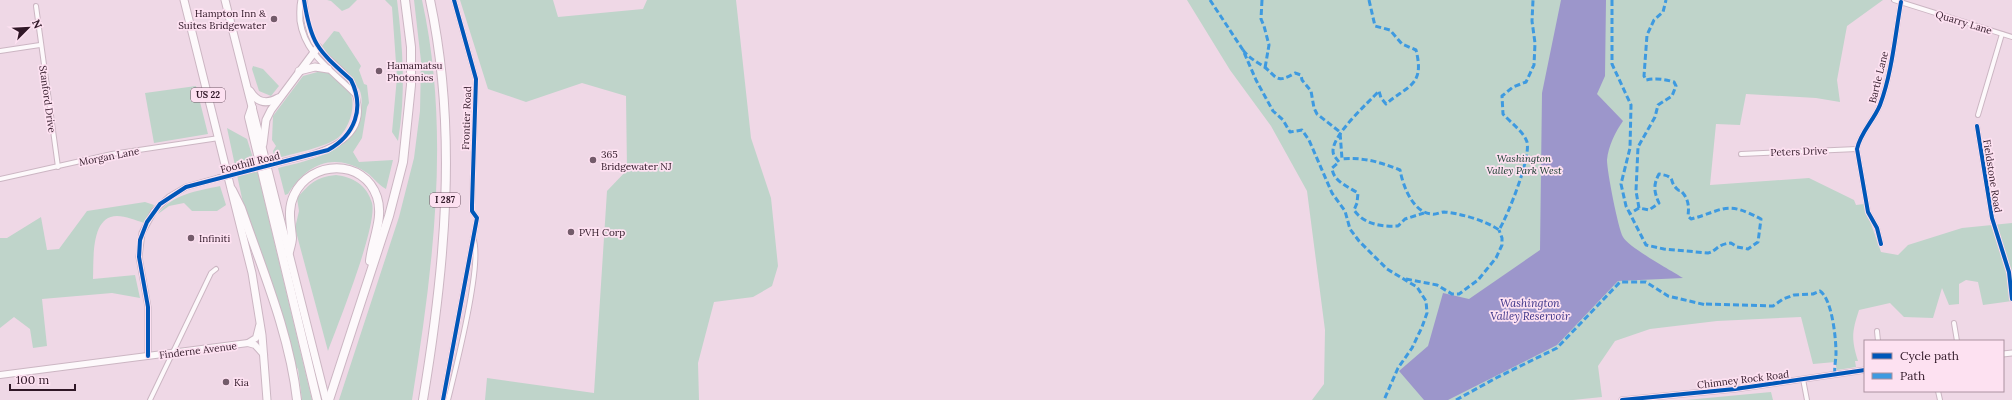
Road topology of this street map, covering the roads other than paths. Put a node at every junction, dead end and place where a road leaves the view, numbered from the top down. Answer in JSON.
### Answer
{"nodes":[{"id":1,"x":184,"y":0,"type":"edge"},
{"id":2,"x":225,"y":0,"type":"edge"},
{"id":3,"x":303,"y":0,"type":"edge"},
{"id":4,"x":405,"y":0,"type":"edge"},
{"id":5,"x":430,"y":0,"type":"edge"},
{"id":6,"x":454,"y":0,"type":"edge"},
{"id":7,"x":1894,"y":0,"type":"edge"},
{"id":8,"x":1901,"y":2,"type":"junction"},
{"id":9,"x":36,"y":6,"type":"dead end"},
{"id":10,"x":2002,"y":34,"type":"junction"},
{"id":11,"x":2012,"y":37,"type":"edge"},
{"id":12,"x":40,"y":45,"type":"junction"},
{"id":13,"x":318,"y":47,"type":"junction"},
{"id":14,"x":0,"y":51,"type":"edge"},
{"id":15,"x":313,"y":54,"type":"junction"},
{"id":16,"x":328,"y":69,"type":"junction"},
{"id":17,"x":299,"y":72,"type":"junction"},
{"id":18,"x":246,"y":83,"type":"junction"},
{"id":19,"x":355,"y":94,"type":"junction"},
{"id":20,"x":280,"y":97,"type":"junction"},
{"id":21,"x":252,"y":108,"type":"junction"},
{"id":22,"x":1978,"y":115,"type":"dead end"},
{"id":23,"x":1977,"y":126,"type":"dead end"},
{"id":24,"x":219,"y":138,"type":"junction"},
{"id":25,"x":262,"y":148,"type":"junction"},
{"id":26,"x":1858,"y":149,"type":"junction"},
{"id":27,"x":1741,"y":154,"type":"dead end"},
{"id":28,"x":58,"y":167,"type":"junction"},
{"id":29,"x":0,"y":179,"type":"edge"},
{"id":30,"x":232,"y":190,"type":"junction"},
{"id":31,"x":473,"y":238,"type":"junction"},
{"id":32,"x":1881,"y":244,"type":"dead end"},
{"id":33,"x":289,"y":252,"type":"junction"},
{"id":34,"x":372,"y":269,"type":"junction"},
{"id":35,"x":216,"y":270,"type":"dead end"},
{"id":36,"x":2012,"y":299,"type":"edge"},
{"id":37,"x":260,"y":320,"type":"junction"},
{"id":38,"x":1954,"y":323,"type":"dead end"},
{"id":39,"x":1877,"y":332,"type":"dead end"},
{"id":40,"x":1878,"y":340,"type":"edge"},
{"id":41,"x":1957,"y":340,"type":"edge"},
{"id":42,"x":248,"y":343,"type":"junction"},
{"id":43,"x":173,"y":353,"type":"junction"},
{"id":44,"x":148,"y":356,"type":"junction"},
{"id":45,"x":264,"y":356,"type":"junction"},
{"id":46,"x":1864,"y":370,"type":"edge"},
{"id":47,"x":0,"y":375,"type":"edge"},
{"id":48,"x":1803,"y":379,"type":"junction"},
{"id":49,"x":330,"y":398,"type":"edge"},
{"id":50,"x":150,"y":400,"type":"edge"},
{"id":51,"x":267,"y":400,"type":"edge"},
{"id":52,"x":298,"y":400,"type":"edge"},
{"id":53,"x":317,"y":400,"type":"edge"},
{"id":54,"x":423,"y":400,"type":"edge"},
{"id":55,"x":443,"y":400,"type":"edge"},
{"id":56,"x":448,"y":400,"type":"edge"},
{"id":57,"x":1622,"y":400,"type":"edge"},
{"id":58,"x":1807,"y":400,"type":"edge"}],
"edges":[{"from":1,"to":24,"type":"highway","number":"US 22"},
{"from":2,"to":18,"type":"highway"},
{"from":3,"to":13,"type":"street","name":"Foothill Road"},
{"from":3,"to":15,"type":"street","name":"Foothill Road"},
{"from":4,"to":34,"type":"highway"},
{"from":5,"to":54,"type":"highway","number":"I 287"},
{"from":6,"to":31,"type":"street","name":"Frontier Road"},
{"from":7,"to":8,"type":"street","name":"Quarry Lane"},
{"from":8,"to":10,"type":"street","name":"Quarry Lane"},
{"from":8,"to":26,"type":"street","name":"Bartle Lane"},
{"from":9,"to":12,"type":"street","name":"Stanford Drive"},
{"from":10,"to":11,"type":"street","name":"Quarry Lane"},
{"from":10,"to":22,"type":"street"},
{"from":12,"to":14,"type":"street"},
{"from":12,"to":28,"type":"street","name":"Stanford Drive"},
{"from":13,"to":15,"type":"highway"},
{"from":13,"to":19,"type":"street","name":"Foothill Road"},
{"from":15,"to":16,"type":"street","name":"Foothill Road"},
{"from":15,"to":17,"type":"highway"},
{"from":16,"to":17,"type":"highway"},
{"from":16,"to":19,"type":"street","name":"Foothill Road"},
{"from":17,"to":20,"type":"highway"},
{"from":18,"to":20,"type":"highway"},
{"from":18,"to":21,"type":"highway"},
{"from":19,"to":44,"type":"street","name":"Foothill Road","bridge":true},
{"from":20,"to":25,"type":"highway"},
{"from":21,"to":25,"type":"highway"},
{"from":21,"to":53,"type":"highway"},
{"from":23,"to":36,"type":"street","name":"Fieldstone Road"},
{"from":24,"to":28,"type":"street","name":"Morgan Lane"},
{"from":24,"to":30,"type":"highway","number":"US 22"},
{"from":25,"to":33,"type":"highway"},
{"from":26,"to":27,"type":"street","name":"Peters Drive"},
{"from":26,"to":32,"type":"street"},
{"from":28,"to":29,"type":"street","name":"Morgan Lane"},
{"from":30,"to":37,"type":"highway","number":"US 22"},
{"from":30,"to":52,"type":"highway"},
{"from":31,"to":55,"type":"street","name":"Frontier Road"},
{"from":31,"to":56,"type":"street","name":"Frontier Road"},
{"from":33,"to":34,"type":"highway"},
{"from":33,"to":49,"type":"highway"},
{"from":34,"to":49,"type":"highway"},
{"from":35,"to":43,"type":"street"},
{"from":37,"to":42,"type":"main road","name":"Finderne Avenue"},
{"from":37,"to":45,"type":"highway","number":"US 22"},
{"from":38,"to":41,"type":"street"},
{"from":39,"to":40,"type":"street"},
{"from":42,"to":43,"type":"main road","name":"Finderne Avenue"},
{"from":42,"to":45,"type":"main road"},
{"from":43,"to":44,"type":"main road","name":"Finderne Avenue"},
{"from":43,"to":50,"type":"street"},
{"from":44,"to":47,"type":"main road","name":"Finderne Avenue"},
{"from":45,"to":51,"type":"highway","number":"US 22"},
{"from":46,"to":48,"type":"street","name":"Chimney Rock Road"},
{"from":48,"to":57,"type":"street","name":"Chimney Rock Road"},
{"from":48,"to":58,"type":"street"}]}
